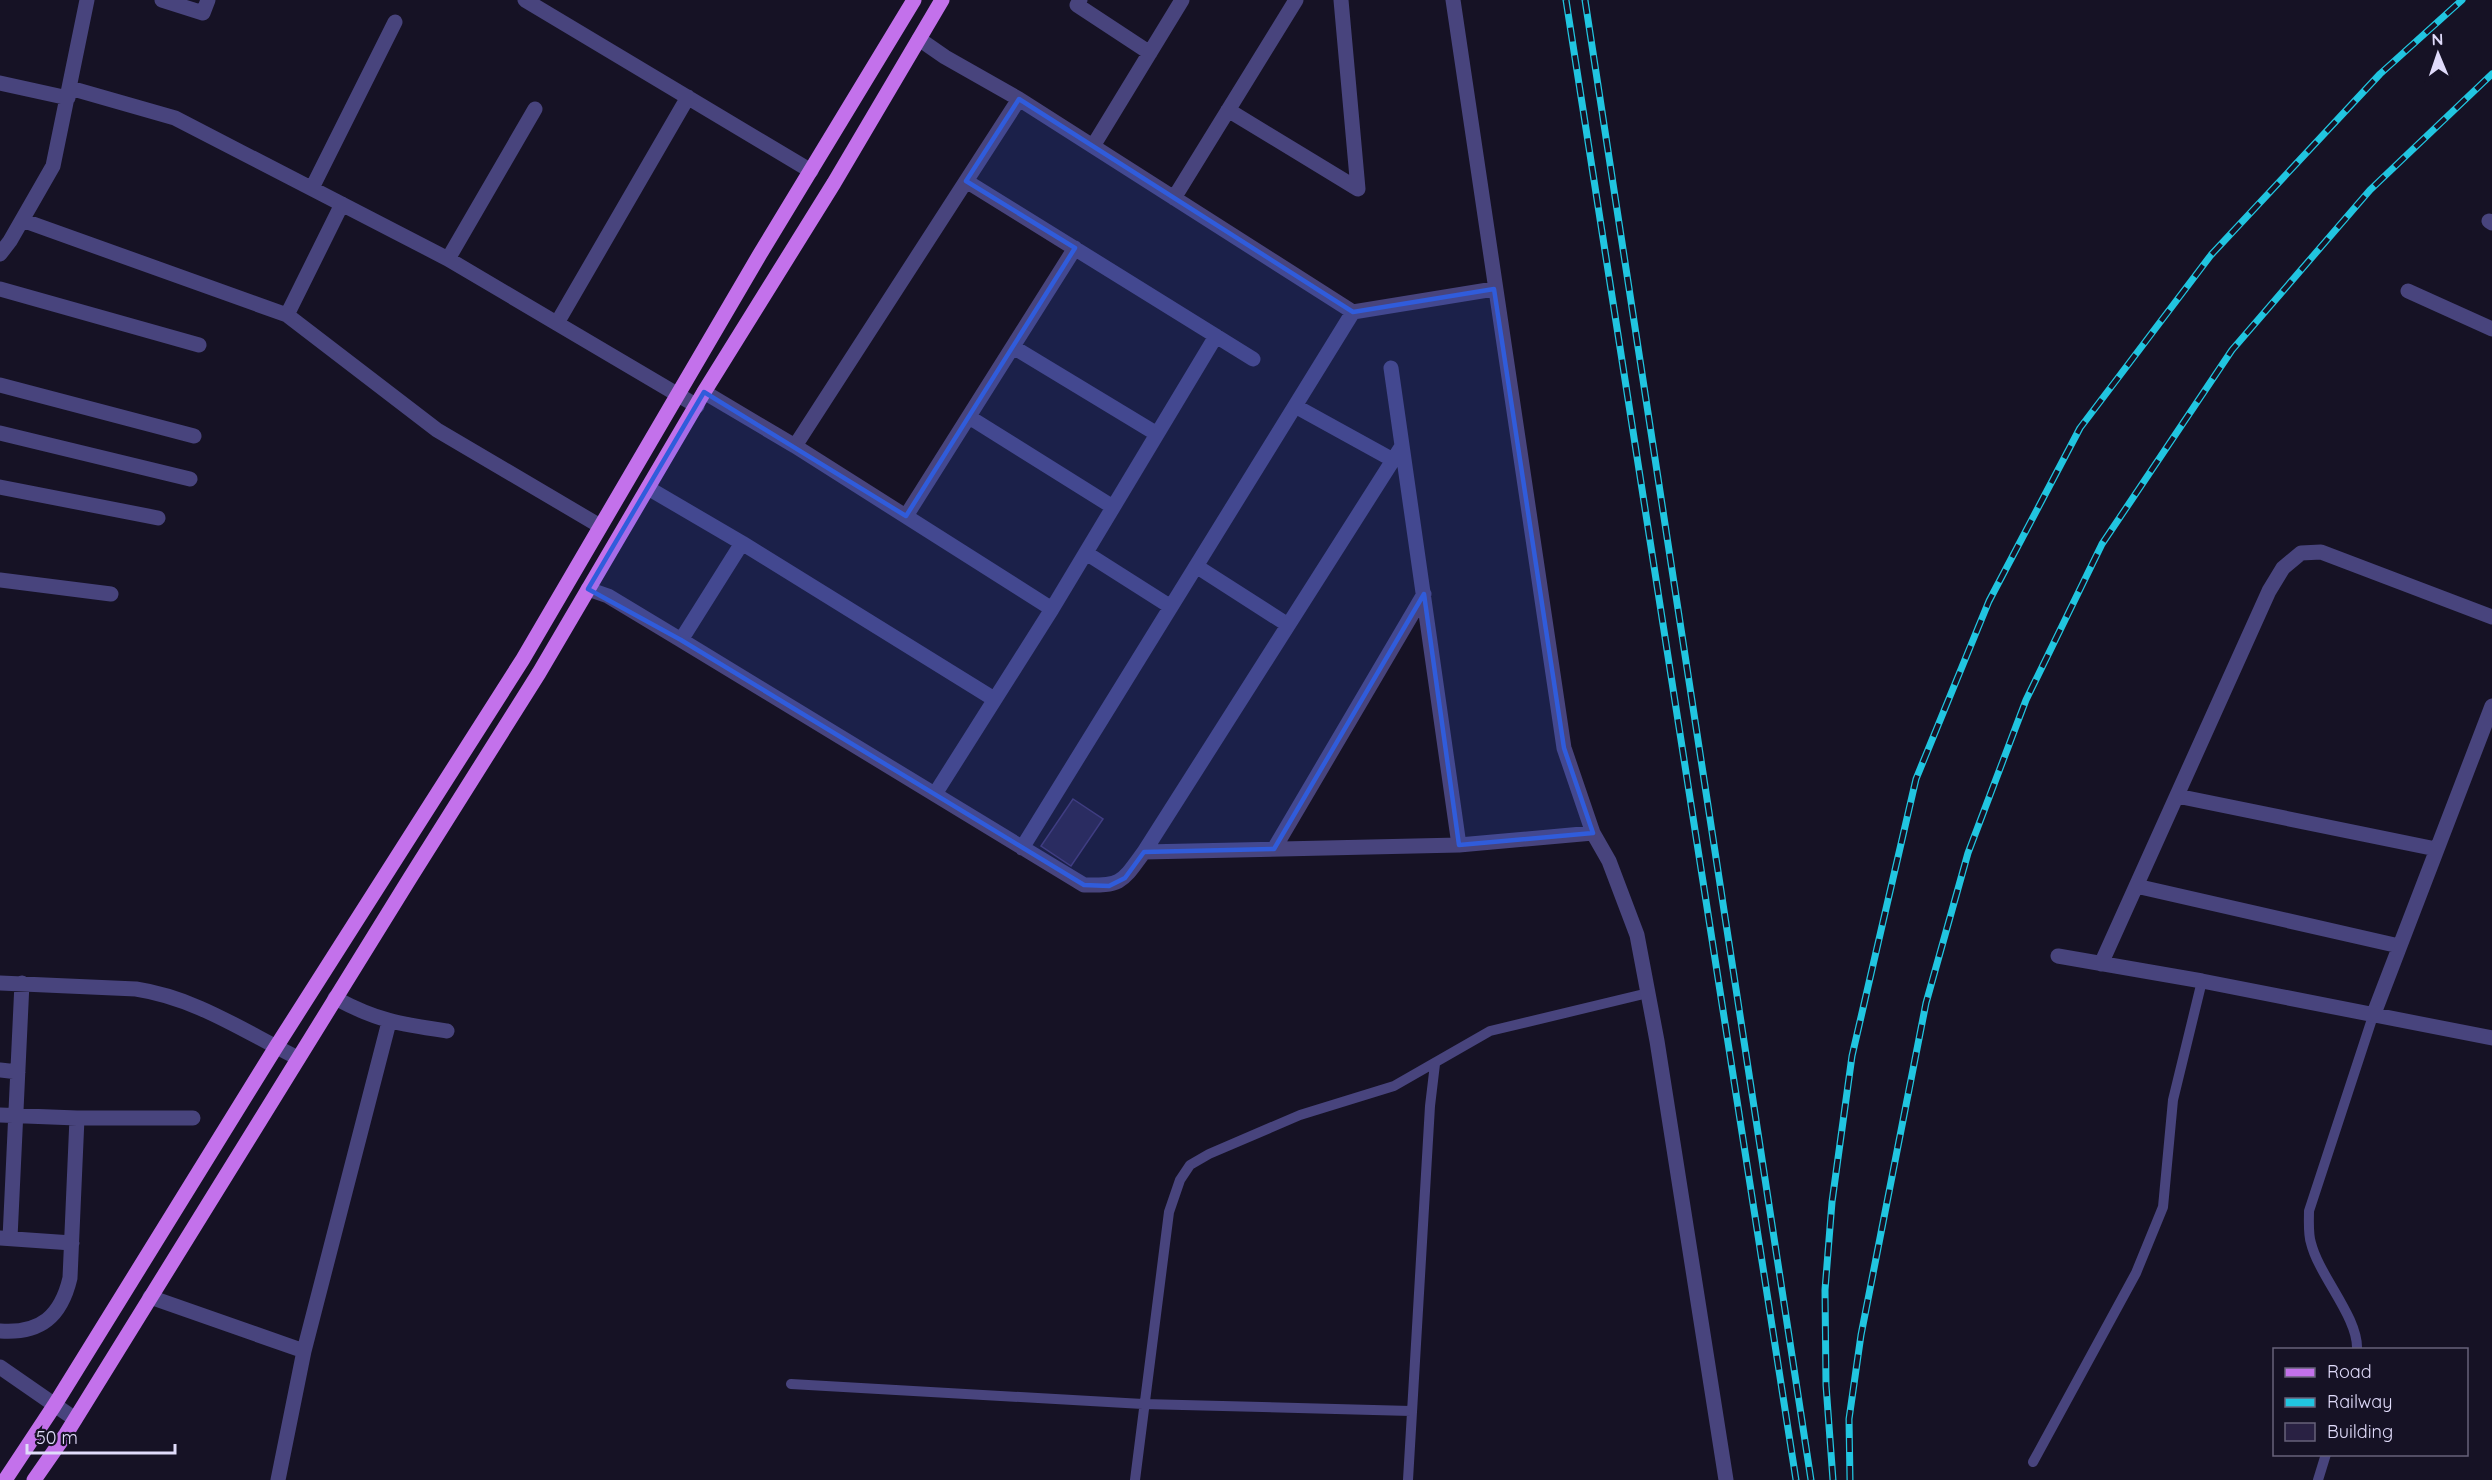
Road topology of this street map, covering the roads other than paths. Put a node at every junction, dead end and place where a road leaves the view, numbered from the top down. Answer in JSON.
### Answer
{"nodes":[{"id":1,"x":87,"y":0,"type":"edge"},
{"id":2,"x":162,"y":0,"type":"edge"},
{"id":3,"x":208,"y":0,"type":"edge"},
{"id":4,"x":525,"y":0,"type":"edge"},
{"id":5,"x":914,"y":0,"type":"edge"},
{"id":6,"x":942,"y":0,"type":"edge"},
{"id":7,"x":1080,"y":0,"type":"edge"},
{"id":8,"x":1182,"y":0,"type":"edge"},
{"id":9,"x":1296,"y":0,"type":"edge"},
{"id":10,"x":1341,"y":0,"type":"edge"},
{"id":11,"x":1453,"y":0,"type":"edge"},
{"id":12,"x":395,"y":22,"type":"dead end"},
{"id":13,"x":919,"y":39,"type":"junction"},
{"id":14,"x":1150,"y":53,"type":"junction"},
{"id":15,"x":0,"y":83,"type":"edge"},
{"id":16,"x":69,"y":93,"type":"junction"},
{"id":17,"x":688,"y":97,"type":"junction"},
{"id":18,"x":1018,"y":99,"type":"junction"},
{"id":19,"x":535,"y":109,"type":"dead end"},
{"id":20,"x":1228,"y":110,"type":"junction"},
{"id":21,"x":1093,"y":146,"type":"junction"},
{"id":22,"x":811,"y":171,"type":"junction"},
{"id":23,"x":966,"y":181,"type":"junction"},
{"id":24,"x":312,"y":188,"type":"junction"},
{"id":25,"x":1174,"y":198,"type":"junction"},
{"id":26,"x":342,"y":204,"type":"junction"},
{"id":27,"x":22,"y":220,"type":"junction"},
{"id":28,"x":1075,"y":248,"type":"junction"},
{"id":29,"x":0,"y":254,"type":"edge"},
{"id":30,"x":448,"y":259,"type":"junction"},
{"id":31,"x":0,"y":289,"type":"edge"},
{"id":32,"x":1494,"y":289,"type":"junction"},
{"id":33,"x":2409,"y":291,"type":"dead end"},
{"id":34,"x":1353,"y":312,"type":"junction"},
{"id":35,"x":287,"y":315,"type":"junction"},
{"id":36,"x":557,"y":323,"type":"junction"},
{"id":37,"x":2492,"y":329,"type":"edge"},
{"id":38,"x":1216,"y":336,"type":"junction"},
{"id":39,"x":199,"y":345,"type":"dead end"},
{"id":40,"x":1013,"y":347,"type":"junction"},
{"id":41,"x":1253,"y":359,"type":"dead end"},
{"id":42,"x":1391,"y":368,"type":"dead end"},
{"id":43,"x":0,"y":385,"type":"edge"},
{"id":44,"x":678,"y":395,"type":"junction"},
{"id":45,"x":701,"y":399,"type":"junction"},
{"id":46,"x":1295,"y":406,"type":"junction"},
{"id":47,"x":969,"y":417,"type":"junction"},
{"id":48,"x":0,"y":433,"type":"edge"},
{"id":49,"x":1157,"y":434,"type":"junction"},
{"id":50,"x":194,"y":436,"type":"dead end"},
{"id":51,"x":795,"y":446,"type":"junction"},
{"id":52,"x":1402,"y":446,"type":"junction"},
{"id":53,"x":1394,"y":460,"type":"junction"},
{"id":54,"x":190,"y":479,"type":"dead end"},
{"id":55,"x":0,"y":487,"type":"edge"},
{"id":56,"x":648,"y":488,"type":"junction"},
{"id":57,"x":1113,"y":507,"type":"junction"},
{"id":58,"x":906,"y":516,"type":"junction"},
{"id":59,"x":158,"y":518,"type":"dead end"},
{"id":60,"x":600,"y":526,"type":"junction"},
{"id":61,"x":742,"y":543,"type":"junction"},
{"id":62,"x":1086,"y":553,"type":"junction"},
{"id":63,"x":1196,"y":566,"type":"junction"},
{"id":64,"x":0,"y":580,"type":"edge"},
{"id":65,"x":588,"y":589,"type":"junction"},
{"id":66,"x":111,"y":594,"type":"dead end"},
{"id":67,"x":1424,"y":594,"type":"junction"},
{"id":68,"x":1171,"y":607,"type":"junction"},
{"id":69,"x":1052,"y":609,"type":"junction"},
{"id":70,"x":2492,"y":617,"type":"edge"},
{"id":71,"x":1288,"y":625,"type":"junction"},
{"id":72,"x":681,"y":640,"type":"junction"},
{"id":73,"x":994,"y":699,"type":"junction"},
{"id":74,"x":2492,"y":706,"type":"edge"},
{"id":75,"x":935,"y":794,"type":"junction"},
{"id":76,"x":2177,"y":796,"type":"junction"},
{"id":77,"x":1593,"y":833,"type":"junction"},
{"id":78,"x":410,"y":836,"type":"junction"},
{"id":79,"x":1460,"y":845,"type":"junction"},
{"id":80,"x":430,"y":846,"type":"junction"},
{"id":81,"x":1022,"y":848,"type":"junction"},
{"id":82,"x":1274,"y":849,"type":"junction"},
{"id":83,"x":2436,"y":849,"type":"junction"},
{"id":84,"x":1144,"y":852,"type":"junction"},
{"id":85,"x":2136,"y":886,"type":"junction"},
{"id":86,"x":2399,"y":946,"type":"junction"},
{"id":87,"x":2058,"y":957,"type":"dead end"},
{"id":88,"x":2101,"y":964,"type":"junction"},
{"id":89,"x":2202,"y":981,"type":"junction"},
{"id":90,"x":0,"y":982,"type":"edge"},
{"id":91,"x":22,"y":983,"type":"junction"},
{"id":92,"x":1648,"y":993,"type":"junction"},
{"id":93,"x":336,"y":998,"type":"junction"},
{"id":94,"x":2373,"y":1016,"type":"junction"},
{"id":95,"x":389,"y":1022,"type":"junction"},
{"id":96,"x":447,"y":1031,"type":"dead end"},
{"id":97,"x":2492,"y":1038,"type":"edge"},
{"id":98,"x":276,"y":1047,"type":"junction"},
{"id":99,"x":298,"y":1058,"type":"junction"},
{"id":100,"x":1435,"y":1064,"type":"junction"},
{"id":101,"x":0,"y":1070,"type":"edge"},
{"id":102,"x":18,"y":1072,"type":"junction"},
{"id":103,"x":0,"y":1115,"type":"edge"},
{"id":104,"x":16,"y":1116,"type":"junction"},
{"id":105,"x":77,"y":1118,"type":"junction"},
{"id":106,"x":193,"y":1118,"type":"dead end"},
{"id":107,"x":5,"y":1238,"type":"edge"},
{"id":108,"x":72,"y":1243,"type":"junction"},
{"id":109,"x":150,"y":1297,"type":"junction"},
{"id":110,"x":0,"y":1331,"type":"edge"},
{"id":111,"x":2357,"y":1348,"type":"edge"},
{"id":112,"x":304,"y":1351,"type":"junction"},
{"id":113,"x":0,"y":1367,"type":"edge"},
{"id":114,"x":791,"y":1384,"type":"dead end"},
{"id":115,"x":1143,"y":1404,"type":"junction"},
{"id":116,"x":54,"y":1406,"type":"junction"},
{"id":117,"x":1411,"y":1411,"type":"junction"},
{"id":118,"x":75,"y":1419,"type":"junction"},
{"id":119,"x":2326,"y":1456,"type":"edge"},
{"id":120,"x":2033,"y":1462,"type":"dead end"},
{"id":121,"x":4,"y":1480,"type":"edge"},
{"id":122,"x":34,"y":1480,"type":"edge"},
{"id":123,"x":278,"y":1480,"type":"edge"},
{"id":124,"x":1135,"y":1480,"type":"edge"},
{"id":125,"x":1408,"y":1480,"type":"edge"},
{"id":126,"x":1726,"y":1480,"type":"edge"},
{"id":127,"x":2318,"y":1480,"type":"edge"}],
"edges":[{"from":1,"to":16,"type":"street"},
{"from":2,"to":3,"type":"street"},
{"from":4,"to":17,"type":"street"},
{"from":5,"to":22,"type":"main road"},
{"from":6,"to":13,"type":"main road"},
{"from":7,"to":14,"type":"street"},
{"from":8,"to":14,"type":"street"},
{"from":9,"to":20,"type":"street"},
{"from":10,"to":20,"type":"street"},
{"from":11,"to":32,"type":"street"},
{"from":12,"to":24,"type":"street"},
{"from":13,"to":18,"type":"street"},
{"from":13,"to":45,"type":"main road"},
{"from":14,"to":21,"type":"street"},
{"from":15,"to":16,"type":"street"},
{"from":16,"to":24,"type":"street"},
{"from":16,"to":27,"type":"street"},
{"from":17,"to":22,"type":"street"},
{"from":17,"to":36,"type":"street"},
{"from":18,"to":21,"type":"street"},
{"from":18,"to":23,"type":"street"},
{"from":19,"to":30,"type":"street"},
{"from":20,"to":25,"type":"street"},
{"from":21,"to":25,"type":"street"},
{"from":22,"to":44,"type":"main road"},
{"from":23,"to":28,"type":"street"},
{"from":23,"to":51,"type":"street"},
{"from":24,"to":26,"type":"street"},
{"from":25,"to":34,"type":"street"},
{"from":26,"to":30,"type":"street"},
{"from":26,"to":35,"type":"street"},
{"from":27,"to":29,"type":"street"},
{"from":27,"to":35,"type":"street"},
{"from":28,"to":38,"type":"street"},
{"from":28,"to":40,"type":"street"},
{"from":30,"to":36,"type":"street"},
{"from":31,"to":39,"type":"street"},
{"from":32,"to":34,"type":"street"},
{"from":32,"to":77,"type":"street"},
{"from":33,"to":37,"type":"street"},
{"from":34,"to":46,"type":"street"},
{"from":35,"to":60,"type":"street"},
{"from":36,"to":44,"type":"street"},
{"from":38,"to":41,"type":"street"},
{"from":38,"to":49,"type":"street"},
{"from":40,"to":47,"type":"street"},
{"from":40,"to":49,"type":"street"},
{"from":42,"to":52,"type":"street"},
{"from":43,"to":50,"type":"street"},
{"from":44,"to":45,"type":"street"},
{"from":44,"to":60,"type":"main road"},
{"from":45,"to":51,"type":"street"},
{"from":45,"to":56,"type":"main road"},
{"from":46,"to":53,"type":"street"},
{"from":46,"to":63,"type":"street"},
{"from":47,"to":57,"type":"street"},
{"from":47,"to":58,"type":"street"},
{"from":48,"to":54,"type":"street"},
{"from":49,"to":57,"type":"street"},
{"from":51,"to":58,"type":"street"},
{"from":52,"to":53,"type":"street"},
{"from":52,"to":67,"type":"street"},
{"from":53,"to":71,"type":"street"},
{"from":55,"to":59,"type":"street"},
{"from":56,"to":61,"type":"street"},
{"from":56,"to":65,"type":"main road"},
{"from":57,"to":62,"type":"street"},
{"from":58,"to":69,"type":"street"},
{"from":60,"to":78,"type":"main road"},
{"from":61,"to":72,"type":"street"},
{"from":61,"to":73,"type":"street"},
{"from":62,"to":68,"type":"street"},
{"from":62,"to":69,"type":"street"},
{"from":63,"to":68,"type":"street"},
{"from":63,"to":71,"type":"street"},
{"from":64,"to":66,"type":"street"},
{"from":65,"to":72,"type":"street"},
{"from":65,"to":80,"type":"main road"},
{"from":67,"to":79,"type":"street"},
{"from":67,"to":82,"type":"street"},
{"from":68,"to":81,"type":"street"},
{"from":69,"to":73,"type":"street"},
{"from":70,"to":76,"type":"street"},
{"from":71,"to":84,"type":"street"},
{"from":72,"to":75,"type":"street"},
{"from":73,"to":75,"type":"street"},
{"from":74,"to":83,"type":"street"},
{"from":75,"to":81,"type":"street"},
{"from":76,"to":83,"type":"street"},
{"from":76,"to":85,"type":"street"},
{"from":77,"to":79,"type":"street"},
{"from":77,"to":92,"type":"street"},
{"from":78,"to":80,"type":"main road"},
{"from":78,"to":98,"type":"main road"},
{"from":79,"to":82,"type":"street"},
{"from":80,"to":93,"type":"main road"},
{"from":81,"to":84,"type":"street"},
{"from":82,"to":84,"type":"street"},
{"from":83,"to":86,"type":"street"},
{"from":85,"to":86,"type":"street"},
{"from":85,"to":88,"type":"street"},
{"from":86,"to":94,"type":"street"},
{"from":87,"to":88,"type":"street"},
{"from":88,"to":89,"type":"street"},
{"from":89,"to":94,"type":"street"},
{"from":89,"to":120,"type":"lane"},
{"from":90,"to":91,"type":"street"},
{"from":91,"to":98,"type":"street"},
{"from":91,"to":102,"type":"street"},
{"from":92,"to":100,"type":"lane"},
{"from":92,"to":126,"type":"street"},
{"from":93,"to":95,"type":"street"},
{"from":93,"to":99,"type":"main road"},
{"from":94,"to":97,"type":"street"},
{"from":94,"to":111,"type":"lane"},
{"from":95,"to":96,"type":"street"},
{"from":95,"to":112,"type":"street"},
{"from":98,"to":99,"type":"street"},
{"from":98,"to":116,"type":"main road"},
{"from":99,"to":109,"type":"main road"},
{"from":100,"to":115,"type":"lane"},
{"from":100,"to":117,"type":"lane"},
{"from":101,"to":102,"type":"street"},
{"from":102,"to":104,"type":"street"},
{"from":103,"to":104,"type":"street"},
{"from":104,"to":105,"type":"street"},
{"from":104,"to":107,"type":"street"},
{"from":105,"to":106,"type":"street"},
{"from":105,"to":108,"type":"street"},
{"from":107,"to":108,"type":"street"},
{"from":108,"to":110,"type":"street"},
{"from":109,"to":112,"type":"street"},
{"from":109,"to":118,"type":"main road"},
{"from":112,"to":123,"type":"street"},
{"from":113,"to":116,"type":"street"},
{"from":114,"to":115,"type":"lane"},
{"from":115,"to":117,"type":"lane"},
{"from":115,"to":124,"type":"lane"},
{"from":116,"to":118,"type":"street"},
{"from":116,"to":121,"type":"main road"},
{"from":117,"to":125,"type":"lane"},
{"from":118,"to":122,"type":"main road"},
{"from":119,"to":127,"type":"lane"}]}
